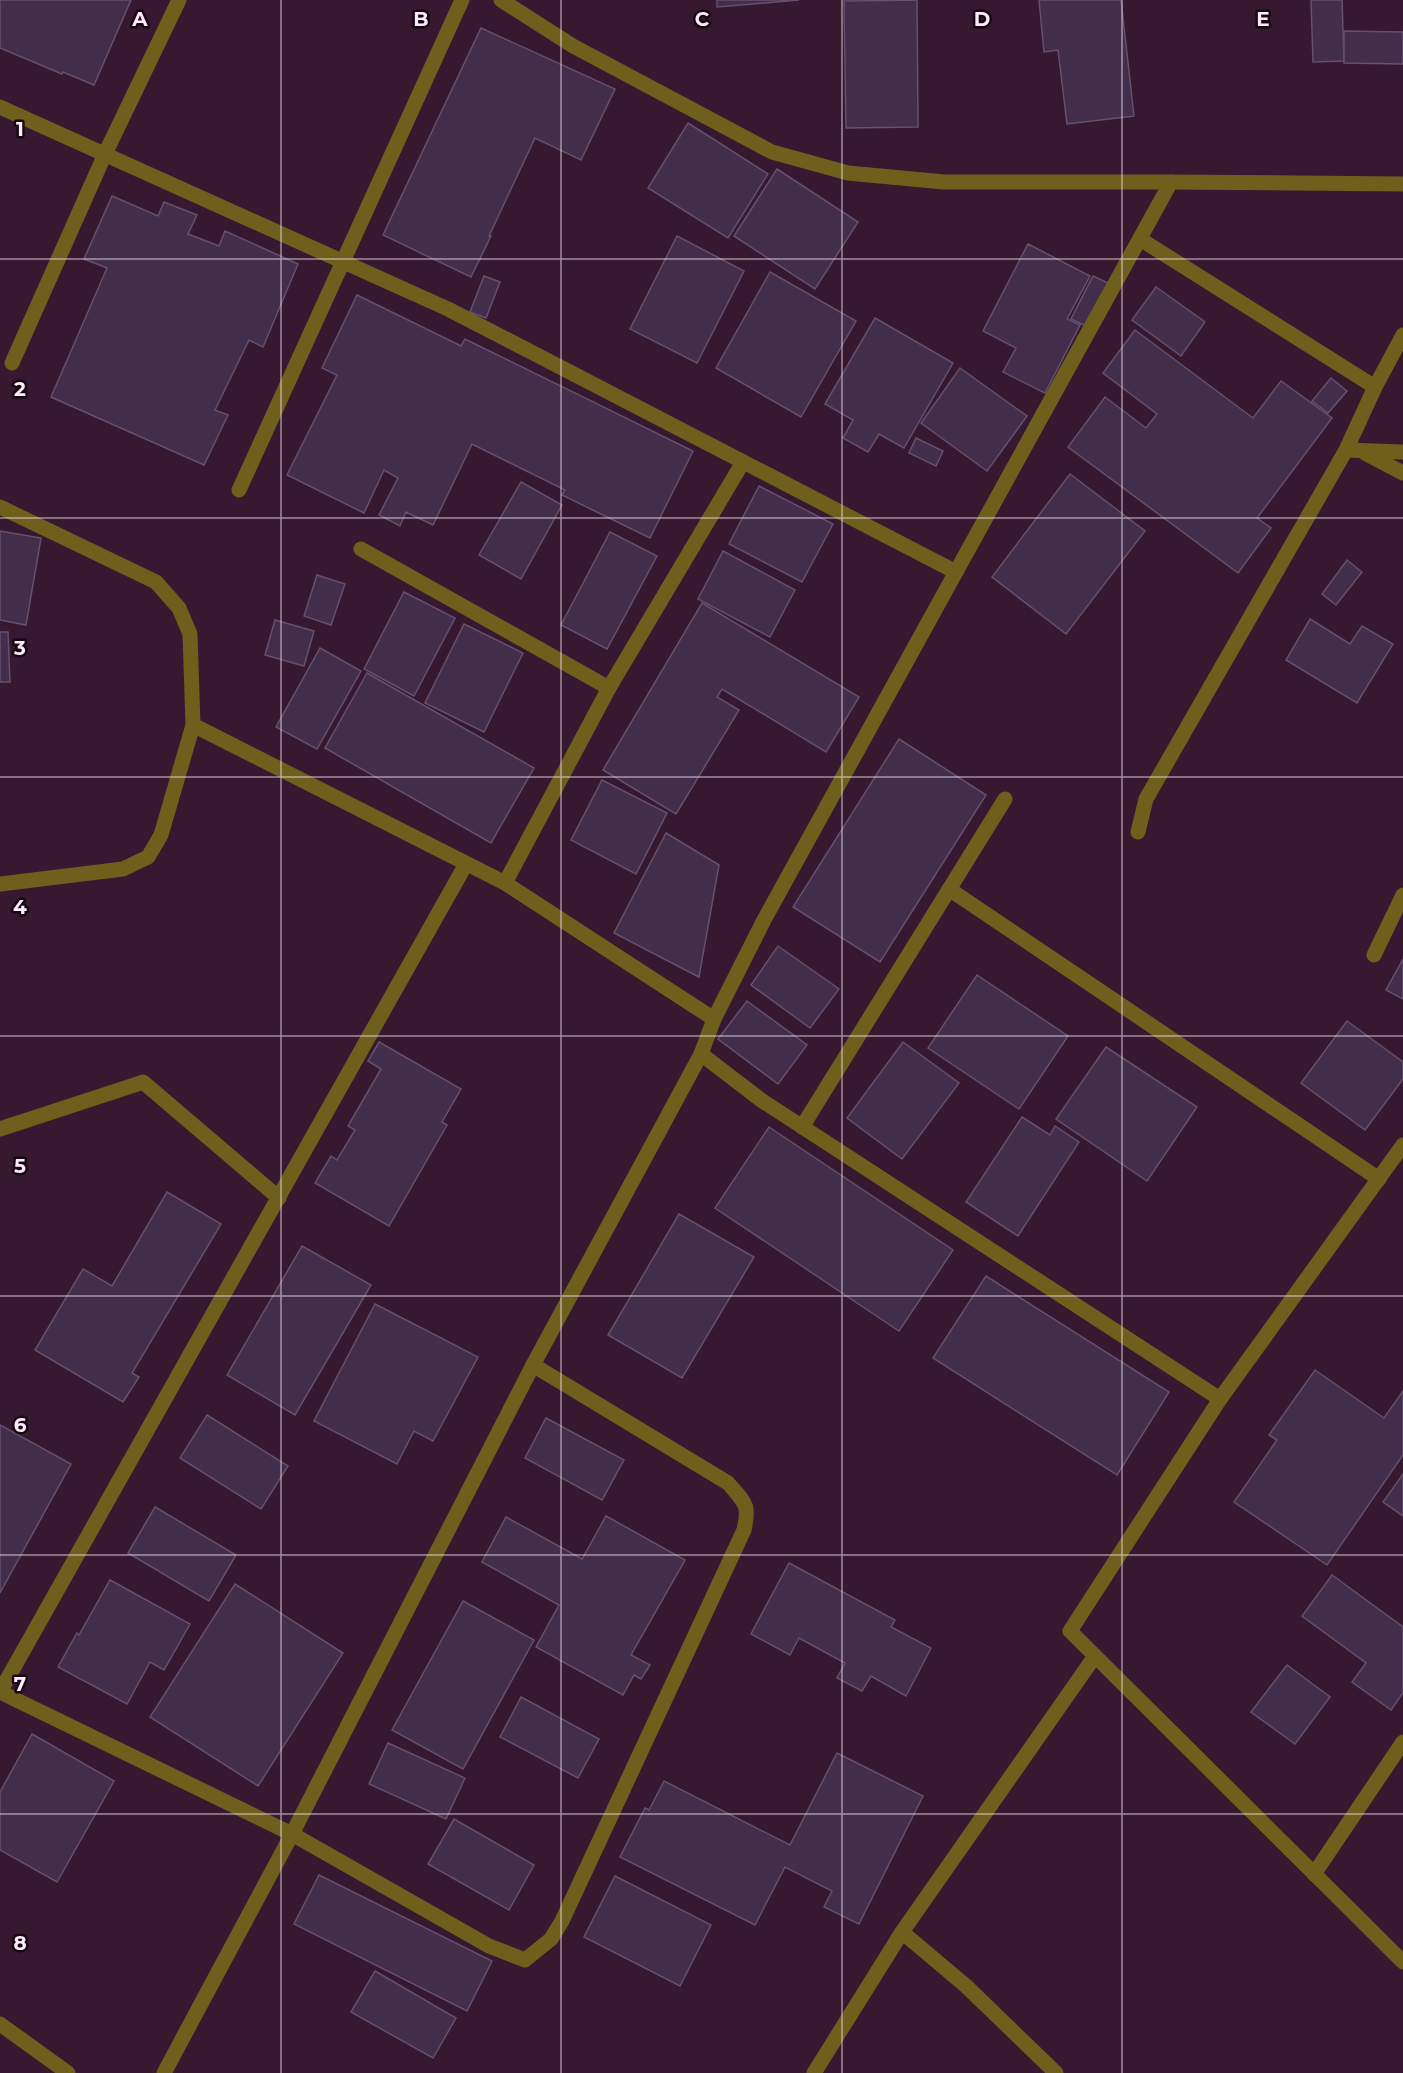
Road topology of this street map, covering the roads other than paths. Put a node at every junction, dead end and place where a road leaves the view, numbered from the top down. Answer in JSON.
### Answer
{"nodes":[{"id":1,"x":178,"y":0,"type":"edge"},
{"id":2,"x":462,"y":0,"type":"edge"},
{"id":3,"x":501,"y":0,"type":"edge"},
{"id":4,"x":0,"y":107,"type":"edge"},
{"id":5,"x":105,"y":154,"type":"junction"},
{"id":6,"x":1171,"y":182,"type":"junction"},
{"id":7,"x":1403,"y":184,"type":"edge"},
{"id":8,"x":1140,"y":239,"type":"junction"},
{"id":9,"x":344,"y":262,"type":"junction"},
{"id":10,"x":1403,"y":335,"type":"edge"},
{"id":11,"x":12,"y":363,"type":"dead end"},
{"id":12,"x":1375,"y":387,"type":"junction"},
{"id":13,"x":1346,"y":450,"type":"junction"},
{"id":14,"x":1363,"y":452,"type":"junction"},
{"id":15,"x":1403,"y":452,"type":"edge"},
{"id":16,"x":743,"y":462,"type":"junction"},
{"id":17,"x":1403,"y":473,"type":"edge"},
{"id":18,"x":240,"y":490,"type":"dead end"},
{"id":19,"x":0,"y":507,"type":"edge"},
{"id":20,"x":361,"y":549,"type":"dead end"},
{"id":21,"x":956,"y":572,"type":"junction"},
{"id":22,"x":609,"y":688,"type":"junction"},
{"id":23,"x":193,"y":725,"type":"junction"},
{"id":24,"x":1005,"y":799,"type":"dead end"},
{"id":25,"x":1138,"y":832,"type":"dead end"},
{"id":26,"x":466,"y":864,"type":"junction"},
{"id":27,"x":505,"y":883,"type":"junction"},
{"id":28,"x":0,"y":884,"type":"edge"},
{"id":29,"x":949,"y":889,"type":"junction"},
{"id":30,"x":1403,"y":895,"type":"edge"},
{"id":31,"x":1374,"y":955,"type":"dead end"},
{"id":32,"x":714,"y":1018,"type":"junction"},
{"id":33,"x":701,"y":1054,"type":"junction"},
{"id":34,"x":802,"y":1127,"type":"junction"},
{"id":35,"x":0,"y":1129,"type":"edge"},
{"id":36,"x":1403,"y":1145,"type":"edge"},
{"id":37,"x":1379,"y":1179,"type":"junction"},
{"id":38,"x":279,"y":1198,"type":"junction"},
{"id":39,"x":533,"y":1365,"type":"junction"},
{"id":40,"x":1220,"y":1400,"type":"junction"},
{"id":41,"x":1095,"y":1656,"type":"junction"},
{"id":42,"x":0,"y":1692,"type":"edge"},
{"id":43,"x":1403,"y":1742,"type":"edge"},
{"id":44,"x":292,"y":1834,"type":"junction"},
{"id":45,"x":1314,"y":1874,"type":"junction"},
{"id":46,"x":902,"y":1932,"type":"junction"},
{"id":47,"x":1403,"y":1962,"type":"edge"},
{"id":48,"x":0,"y":2024,"type":"edge"},
{"id":49,"x":68,"y":2073,"type":"edge"},
{"id":50,"x":164,"y":2073,"type":"edge"},
{"id":51,"x":814,"y":2073,"type":"edge"},
{"id":52,"x":1056,"y":2073,"type":"edge"}],
"edges":[{"from":1,"to":5,"type":"street"},
{"from":2,"to":9,"type":"street"},
{"from":3,"to":6,"type":"street"},
{"from":4,"to":5,"type":"street"},
{"from":5,"to":9,"type":"street"},
{"from":5,"to":11,"type":"street"},
{"from":6,"to":7,"type":"street"},
{"from":6,"to":8,"type":"street"},
{"from":8,"to":12,"type":"street"},
{"from":8,"to":21,"type":"street"},
{"from":9,"to":16,"type":"street"},
{"from":9,"to":18,"type":"street"},
{"from":10,"to":12,"type":"street"},
{"from":12,"to":13,"type":"street"},
{"from":13,"to":14,"type":"street"},
{"from":13,"to":25,"type":"street"},
{"from":14,"to":15,"type":"street"},
{"from":14,"to":17,"type":"street"},
{"from":16,"to":21,"type":"street"},
{"from":16,"to":22,"type":"street"},
{"from":19,"to":23,"type":"street"},
{"from":20,"to":22,"type":"street"},
{"from":21,"to":32,"type":"street"},
{"from":22,"to":27,"type":"street"},
{"from":23,"to":26,"type":"street"},
{"from":23,"to":28,"type":"street"},
{"from":24,"to":29,"type":"street"},
{"from":26,"to":27,"type":"street"},
{"from":26,"to":38,"type":"street"},
{"from":27,"to":32,"type":"street"},
{"from":29,"to":34,"type":"street"},
{"from":29,"to":37,"type":"street"},
{"from":30,"to":31,"type":"street"},
{"from":32,"to":33,"type":"street"},
{"from":33,"to":34,"type":"street"},
{"from":33,"to":39,"type":"street"},
{"from":34,"to":40,"type":"street"},
{"from":35,"to":38,"type":"street"},
{"from":36,"to":37,"type":"street"},
{"from":37,"to":40,"type":"street"},
{"from":38,"to":42,"type":"street"},
{"from":39,"to":44,"type":"street"},
{"from":39,"to":44,"type":"street"},
{"from":40,"to":41,"type":"street"},
{"from":41,"to":45,"type":"street"},
{"from":41,"to":46,"type":"street"},
{"from":42,"to":44,"type":"street"},
{"from":43,"to":45,"type":"street"},
{"from":44,"to":50,"type":"street"},
{"from":45,"to":47,"type":"street"},
{"from":46,"to":51,"type":"street"},
{"from":46,"to":52,"type":"street"},
{"from":48,"to":49,"type":"street"}]}
